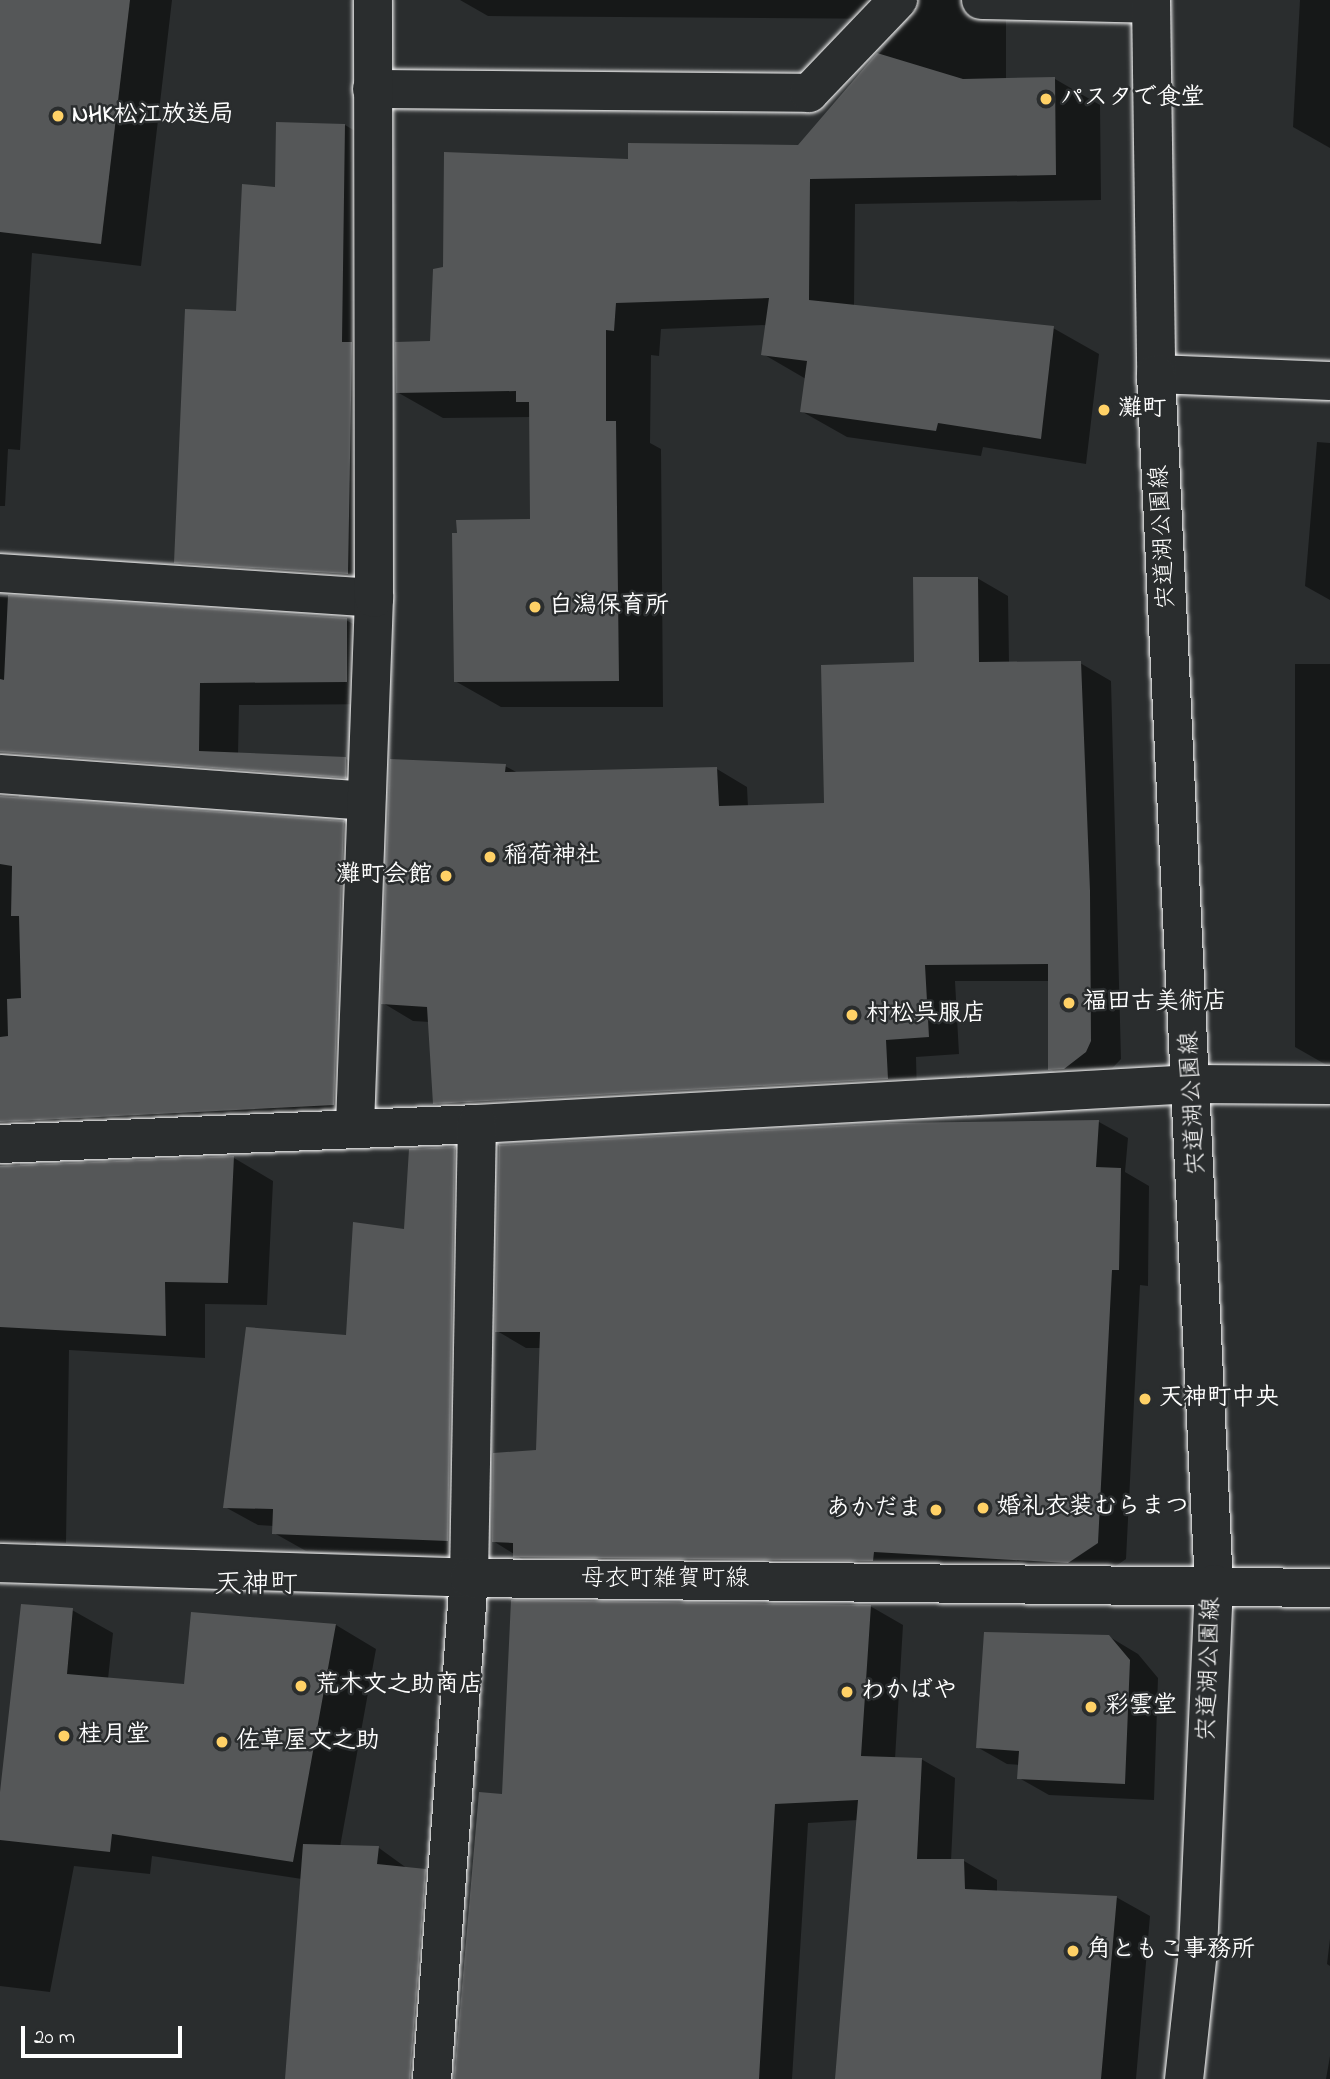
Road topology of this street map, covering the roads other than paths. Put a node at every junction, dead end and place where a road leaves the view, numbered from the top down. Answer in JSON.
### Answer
{"nodes":[{"id":1,"x":373,"y":0,"type":"edge"},
{"id":2,"x":898,"y":0,"type":"edge"},
{"id":3,"x":981,"y":0,"type":"edge"},
{"id":4,"x":1151,"y":2,"type":"edge"},
{"id":5,"x":372,"y":89,"type":"junction"},
{"id":6,"x":1156,"y":374,"type":"junction"},
{"id":7,"x":1330,"y":381,"type":"edge"},
{"id":8,"x":0,"y":573,"type":"edge"},
{"id":9,"x":374,"y":598,"type":"junction"},
{"id":10,"x":0,"y":774,"type":"edge"},
{"id":11,"x":366,"y":801,"type":"junction"},
{"id":12,"x":1193,"y":1084,"type":"junction"},
{"id":13,"x":1330,"y":1085,"type":"edge"},
{"id":14,"x":477,"y":1124,"type":"junction"},
{"id":15,"x":355,"y":1126,"type":"junction"},
{"id":16,"x":0,"y":1144,"type":"edge"},
{"id":17,"x":0,"y":1563,"type":"edge"},
{"id":18,"x":469,"y":1578,"type":"junction"},
{"id":19,"x":1214,"y":1584,"type":"junction"},
{"id":20,"x":1330,"y":1588,"type":"edge"},
{"id":21,"x":432,"y":2079,"type":"edge"},
{"id":22,"x":1184,"y":2079,"type":"edge"}],
"edges":[{"from":1,"to":5,"type":"street"},
{"from":2,"to":5,"type":"street"},
{"from":3,"to":4,"type":"street"},
{"from":4,"to":6,"type":"street","name":"宍道湖公園線"},
{"from":5,"to":9,"type":"street"},
{"from":6,"to":7,"type":"street"},
{"from":6,"to":12,"type":"street","name":"宍道湖公園線"},
{"from":8,"to":9,"type":"street"},
{"from":9,"to":11,"type":"street"},
{"from":10,"to":11,"type":"street"},
{"from":11,"to":15,"type":"street"},
{"from":12,"to":13,"type":"street"},
{"from":12,"to":14,"type":"street"},
{"from":12,"to":19,"type":"street","name":"宍道湖公園線"},
{"from":14,"to":15,"type":"street"},
{"from":14,"to":18,"type":"street"},
{"from":15,"to":16,"type":"street"},
{"from":17,"to":18,"type":"street","name":"母衣町雑賀町線"},
{"from":18,"to":19,"type":"street","name":"母衣町雑賀町線"},
{"from":18,"to":21,"type":"street"},
{"from":19,"to":20,"type":"street","name":"母衣町雑賀町線"},
{"from":19,"to":22,"type":"street","name":"宍道湖公園線"}]}
